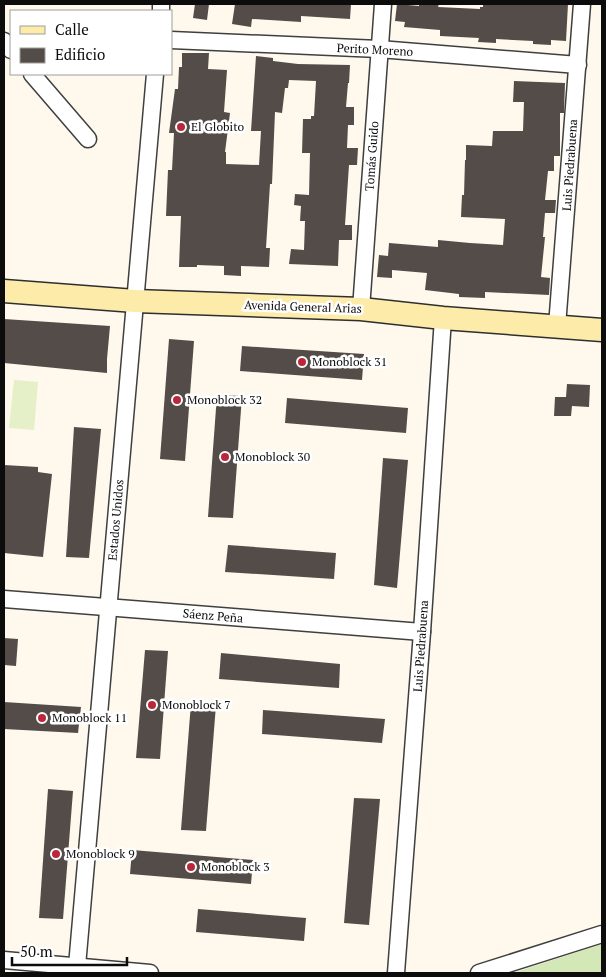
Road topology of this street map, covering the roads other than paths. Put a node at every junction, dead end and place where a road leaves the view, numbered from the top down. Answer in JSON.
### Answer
{"nodes":[{"id":1,"x":383,"y":4,"type":"edge"},
{"id":2,"x":582,"y":4,"type":"edge"},
{"id":3,"x":172,"y":40,"type":"edge"},
{"id":4,"x":379,"y":50,"type":"junction"},
{"id":5,"x":578,"y":66,"type":"junction"},
{"id":6,"x":33,"y":75,"type":"edge"},
{"id":7,"x":155,"y":75,"type":"edge"},
{"id":8,"x":88,"y":139,"type":"dead end"},
{"id":9,"x":4,"y":291,"type":"edge"},
{"id":10,"x":135,"y":301,"type":"junction"},
{"id":11,"x":361,"y":308,"type":"junction"},
{"id":12,"x":443,"y":318,"type":"junction"},
{"id":13,"x":557,"y":326,"type":"junction"},
{"id":14,"x":602,"y":330,"type":"edge"},
{"id":15,"x":4,"y":600,"type":"edge"},
{"id":16,"x":108,"y":608,"type":"junction"},
{"id":17,"x":422,"y":632,"type":"junction"},
{"id":18,"x":602,"y":934,"type":"edge"},
{"id":19,"x":4,"y":960,"type":"edge"},
{"id":20,"x":77,"y":966,"type":"junction"},
{"id":21,"x":124,"y":972,"type":"edge"},
{"id":22,"x":150,"y":973,"type":"edge"},
{"id":23,"x":396,"y":973,"type":"edge"},
{"id":24,"x":479,"y":973,"type":"edge"}],
"edges":[{"from":1,"to":4,"type":"street","name":"Tomás Guido"},
{"from":2,"to":5,"type":"street","name":"Luis Piedrabuena"},
{"from":3,"to":4,"type":"street","name":"Perito Moreno"},
{"from":4,"to":5,"type":"street","name":"Perito Moreno"},
{"from":4,"to":11,"type":"street","name":"Tomás Guido"},
{"from":5,"to":13,"type":"street","name":"Luis Piedrabuena"},
{"from":6,"to":8,"type":"street"},
{"from":7,"to":10,"type":"street","name":"Estados Unidos"},
{"from":9,"to":10,"type":"main road","name":"Avenida General Arias"},
{"from":10,"to":11,"type":"main road","name":"Avenida General Arias"},
{"from":10,"to":16,"type":"street","name":"Estados Unidos"},
{"from":11,"to":12,"type":"main road","name":"Avenida General Arias"},
{"from":12,"to":13,"type":"main road","name":"Avenida General Arias"},
{"from":12,"to":17,"type":"street","name":"Luis Piedrabuena"},
{"from":13,"to":14,"type":"main road","name":"Avenida General Arias"},
{"from":15,"to":16,"type":"street","name":"Sáenz Peña"},
{"from":16,"to":17,"type":"street","name":"Sáenz Peña"},
{"from":16,"to":20,"type":"street","name":"Estados Unidos"},
{"from":17,"to":23,"type":"street","name":"Luis Piedrabuena"},
{"from":18,"to":24,"type":"street"},
{"from":19,"to":20,"type":"street"},
{"from":20,"to":21,"type":"street"},
{"from":21,"to":22,"type":"street"}]}
